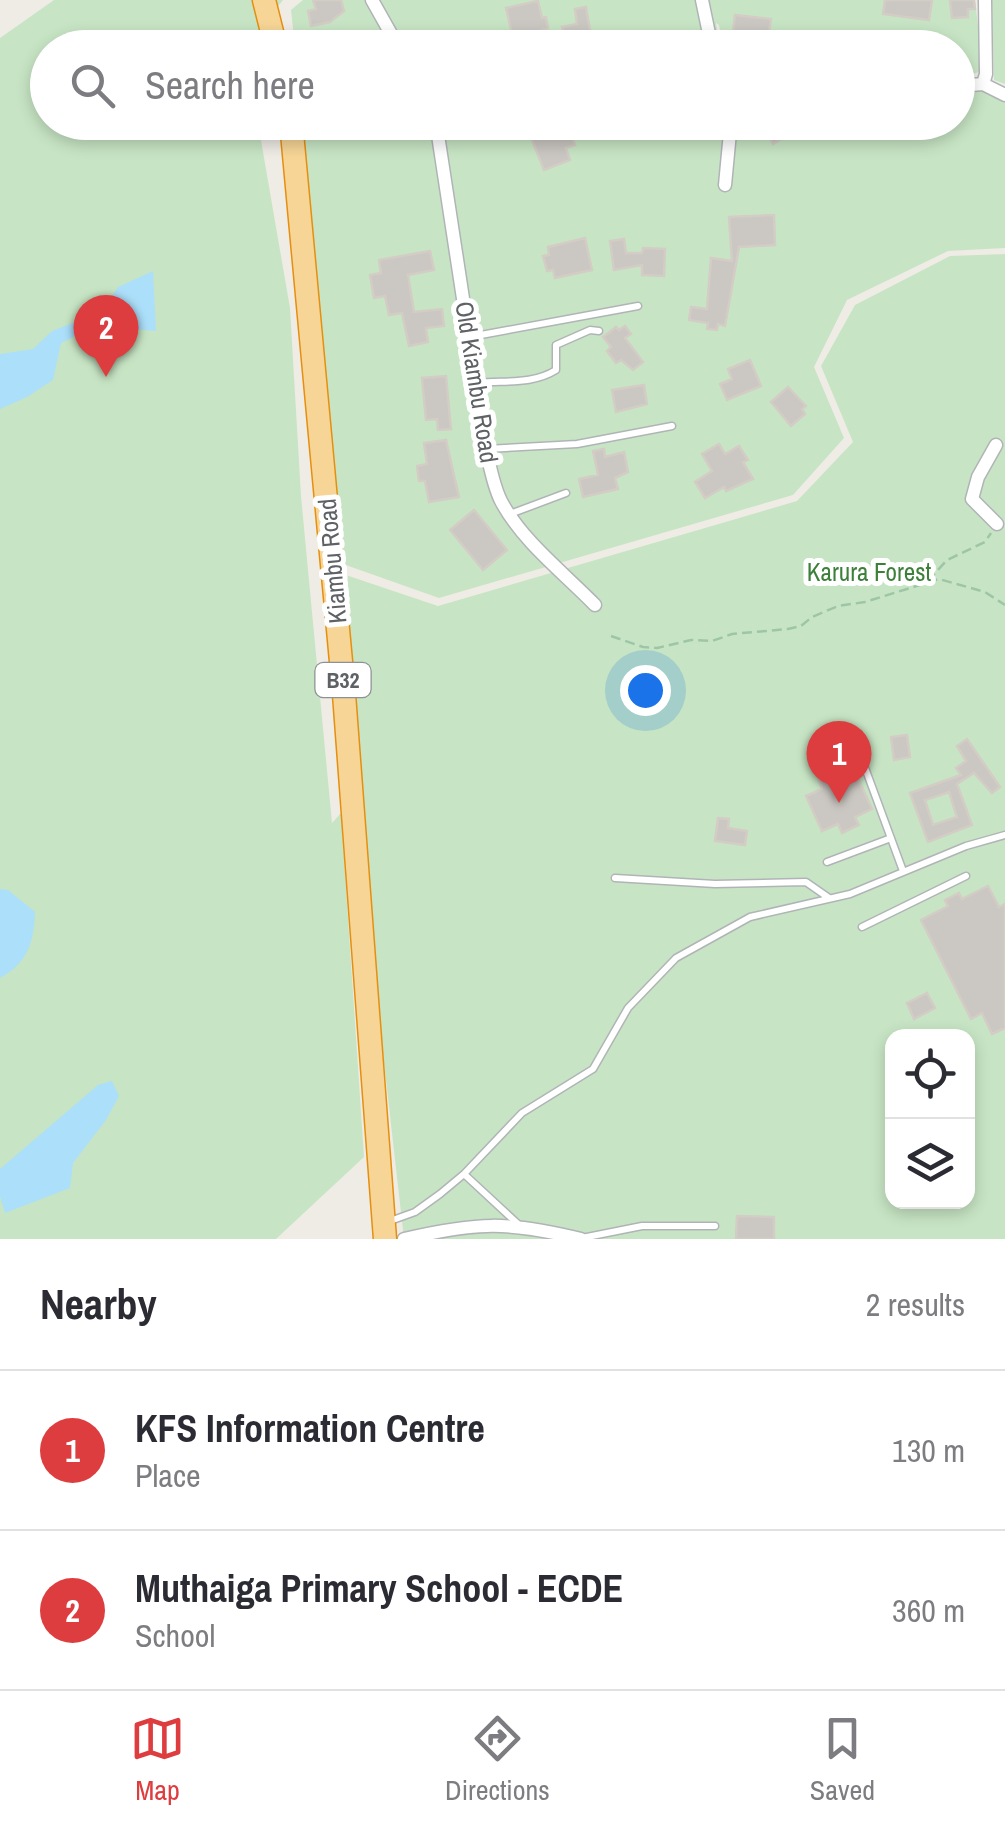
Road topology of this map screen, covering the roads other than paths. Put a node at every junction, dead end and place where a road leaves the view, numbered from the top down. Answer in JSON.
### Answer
{"nodes":[{"id":1,"x":264,"y":0,"type":"edge"},
{"id":2,"x":372,"y":0,"type":"edge"},
{"id":3,"x":702,"y":0,"type":"edge"},
{"id":4,"x":986,"y":0,"type":"edge"},
{"id":5,"x":272,"y":30,"type":"edge"},
{"id":6,"x":389,"y":30,"type":"edge"},
{"id":7,"x":708,"y":30,"type":"edge"},
{"id":8,"x":982,"y":84,"type":"junction"},
{"id":9,"x":975,"y":85,"type":"edge"},
{"id":10,"x":1005,"y":95,"type":"edge"},
{"id":11,"x":293,"y":140,"type":"edge"},
{"id":12,"x":439,"y":140,"type":"edge"},
{"id":13,"x":729,"y":140,"type":"edge"},
{"id":14,"x":725,"y":185,"type":"dead end"},
{"id":15,"x":638,"y":306,"type":"dead end"},
{"id":16,"x":600,"y":331,"type":"dead end"},
{"id":17,"x":469,"y":337,"type":"junction"},
{"id":18,"x":476,"y":384,"type":"junction"},
{"id":19,"x":672,"y":426,"type":"dead end"},
{"id":20,"x":996,"y":445,"type":"dead end"},
{"id":21,"x":486,"y":449,"type":"junction"},
{"id":22,"x":566,"y":493,"type":"dead end"},
{"id":23,"x":509,"y":514,"type":"junction"},
{"id":24,"x":998,"y":524,"type":"road end"},
{"id":25,"x":595,"y":605,"type":"dead end"},
{"id":26,"x":844,"y":766,"type":"dead end"},
{"id":27,"x":1005,"y":835,"type":"edge"},
{"id":28,"x":891,"y":838,"type":"junction"},
{"id":29,"x":827,"y":862,"type":"dead end"},
{"id":30,"x":904,"y":871,"type":"junction"},
{"id":31,"x":966,"y":876,"type":"dead end"},
{"id":32,"x":615,"y":878,"type":"dead end"},
{"id":33,"x":830,"y":898,"type":"junction"},
{"id":34,"x":862,"y":927,"type":"dead end"},
{"id":35,"x":464,"y":1174,"type":"junction"},
{"id":36,"x":519,"y":1225,"type":"junction"},
{"id":37,"x":715,"y":1226,"type":"dead end"},
{"id":38,"x":385,"y":1231,"type":"edge"},
{"id":39,"x":404,"y":1239,"type":"edge"},
{"id":40,"x":581,"y":1239,"type":"edge"}],
"edges":[{"from":1,"to":5,"type":"highway"},
{"from":2,"to":6,"type":"street"},
{"from":3,"to":7,"type":"street"},
{"from":4,"to":8,"type":"street"},
{"from":8,"to":9,"type":"street"},
{"from":8,"to":10,"type":"street"},
{"from":11,"to":38,"type":"highway","name":"Kiambu Road","number":"B32"},
{"from":12,"to":17,"type":"street","name":"Old Kiambu Road"},
{"from":13,"to":14,"type":"street"},
{"from":15,"to":17,"type":"lane"},
{"from":16,"to":18,"type":"lane"},
{"from":17,"to":18,"type":"street","name":"Old Kiambu Road"},
{"from":18,"to":21,"type":"street","name":"Old Kiambu Road"},
{"from":19,"to":21,"type":"lane"},
{"from":20,"to":24,"type":"street"},
{"from":21,"to":23,"type":"street","name":"Old Kiambu Road"},
{"from":22,"to":23,"type":"lane"},
{"from":23,"to":25,"type":"street","name":"Old Kiambu Road"},
{"from":26,"to":28,"type":"lane"},
{"from":27,"to":30,"type":"lane"},
{"from":28,"to":29,"type":"lane"},
{"from":28,"to":30,"type":"lane"},
{"from":30,"to":33,"type":"lane"},
{"from":31,"to":34,"type":"lane"},
{"from":32,"to":33,"type":"lane"},
{"from":33,"to":35,"type":"lane"},
{"from":35,"to":36,"type":"lane"},
{"from":35,"to":38,"type":"lane"},
{"from":36,"to":39,"type":"street"},
{"from":36,"to":40,"type":"street"},
{"from":37,"to":40,"type":"lane"}]}
